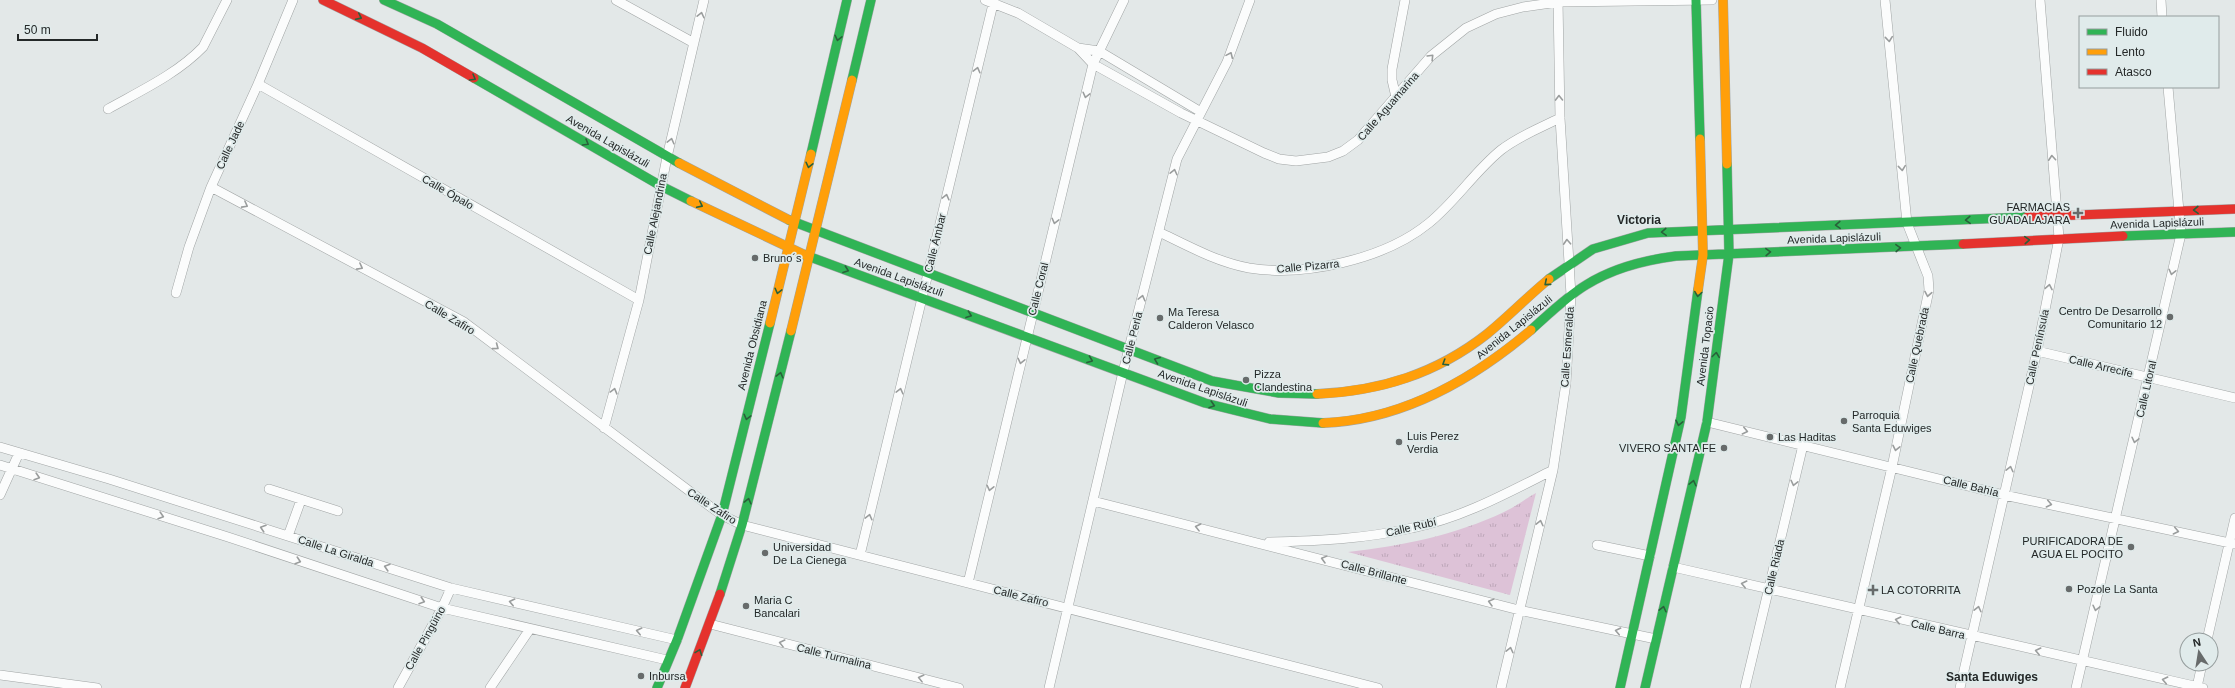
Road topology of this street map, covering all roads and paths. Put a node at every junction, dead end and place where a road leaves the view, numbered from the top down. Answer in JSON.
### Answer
{"nodes":[{"id":1,"x":227,"y":0,"type":"edge"},
{"id":2,"x":293,"y":0,"type":"edge"},
{"id":3,"x":323,"y":0,"type":"edge"},
{"id":4,"x":384,"y":0,"type":"edge"},
{"id":5,"x":616,"y":0,"type":"edge"},
{"id":6,"x":704,"y":0,"type":"edge"},
{"id":7,"x":847,"y":0,"type":"edge"},
{"id":8,"x":871,"y":0,"type":"edge"},
{"id":9,"x":1124,"y":0,"type":"edge"},
{"id":10,"x":1250,"y":0,"type":"edge"},
{"id":11,"x":1405,"y":0,"type":"edge"},
{"id":12,"x":1696,"y":0,"type":"edge"},
{"id":13,"x":1712,"y":0,"type":"edge"},
{"id":14,"x":1723,"y":0,"type":"edge"},
{"id":15,"x":1885,"y":0,"type":"edge"},
{"id":16,"x":2040,"y":0,"type":"edge"},
{"id":17,"x":2161,"y":0,"type":"edge"},
{"id":18,"x":991,"y":1,"type":"edge"},
{"id":19,"x":1558,"y":1,"type":"edge"},
{"id":20,"x":2162,"y":16,"type":"edge"},
{"id":21,"x":694,"y":43,"type":"junction"},
{"id":22,"x":1078,"y":48,"type":"junction"},
{"id":23,"x":1099,"y":51,"type":"junction"},
{"id":24,"x":1094,"y":64,"type":"junction"},
{"id":25,"x":258,"y":84,"type":"junction"},
{"id":26,"x":2168,"y":88,"type":"edge"},
{"id":27,"x":1396,"y":97,"type":"junction"},
{"id":28,"x":108,"y":109,"type":"dead end"},
{"id":29,"x":1201,"y":112,"type":"junction"},
{"id":30,"x":1560,"y":118,"type":"junction"},
{"id":31,"x":1196,"y":121,"type":"junction"},
{"id":32,"x":667,"y":157,"type":"junction"},
{"id":33,"x":661,"y":186,"type":"junction"},
{"id":34,"x":211,"y":187,"type":"junction"},
{"id":35,"x":2235,"y":209,"type":"edge"},
{"id":36,"x":2180,"y":211,"type":"junction"},
{"id":37,"x":2056,"y":216,"type":"junction"},
{"id":38,"x":795,"y":223,"type":"junction"},
{"id":39,"x":1907,"y":223,"type":"junction"},
{"id":40,"x":1728,"y":229,"type":"junction"},
{"id":41,"x":816,"y":230,"type":"junction"},
{"id":42,"x":1703,"y":231,"type":"junction"},
{"id":43,"x":1159,"y":232,"type":"junction"},
{"id":44,"x":2235,"y":232,"type":"edge"},
{"id":45,"x":2181,"y":234,"type":"junction"},
{"id":46,"x":2059,"y":238,"type":"junction"},
{"id":47,"x":1915,"y":247,"type":"junction"},
{"id":48,"x":789,"y":249,"type":"junction"},
{"id":49,"x":1729,"y":254,"type":"junction"},
{"id":50,"x":1703,"y":255,"type":"junction"},
{"id":51,"x":810,"y":257,"type":"junction"},
{"id":52,"x":1568,"y":264,"type":"junction"},
{"id":53,"x":928,"y":272,"type":"junction"},
{"id":54,"x":176,"y":293,"type":"dead end"},
{"id":55,"x":1571,"y":295,"type":"junction"},
{"id":56,"x":922,"y":298,"type":"junction"},
{"id":57,"x":639,"y":300,"type":"junction"},
{"id":58,"x":1032,"y":312,"type":"junction"},
{"id":59,"x":1027,"y":336,"type":"junction"},
{"id":60,"x":1129,"y":349,"type":"junction"},
{"id":61,"x":2037,"y":351,"type":"junction"},
{"id":62,"x":1124,"y":372,"type":"junction"},
{"id":63,"x":2149,"y":376,"type":"junction"},
{"id":64,"x":2235,"y":398,"type":"edge"},
{"id":65,"x":1707,"y":422,"type":"junction"},
{"id":66,"x":604,"y":428,"type":"junction"},
{"id":67,"x":1803,"y":445,"type":"junction"},
{"id":68,"x":0,"y":447,"type":"edge"},
{"id":69,"x":19,"y":453,"type":"junction"},
{"id":70,"x":0,"y":465,"type":"edge"},
{"id":71,"x":1892,"y":467,"type":"junction"},
{"id":72,"x":10,"y":469,"type":"junction"},
{"id":73,"x":1553,"y":470,"type":"junction"},
{"id":74,"x":269,"y":489,"type":"dead end"},
{"id":75,"x":2004,"y":494,"type":"junction"},
{"id":76,"x":0,"y":495,"type":"edge"},
{"id":77,"x":301,"y":500,"type":"junction"},
{"id":78,"x":1093,"y":501,"type":"junction"},
{"id":79,"x":338,"y":511,"type":"dead end"},
{"id":80,"x":722,"y":515,"type":"junction"},
{"id":81,"x":2116,"y":518,"type":"junction"},
{"id":82,"x":2235,"y":518,"type":"edge"},
{"id":83,"x":742,"y":526,"type":"junction"},
{"id":84,"x":288,"y":536,"type":"junction"},
{"id":85,"x":1258,"y":542,"type":"junction"},
{"id":86,"x":2232,"y":544,"type":"edge"},
{"id":87,"x":1597,"y":545,"type":"dead end"},
{"id":88,"x":860,"y":555,"type":"junction"},
{"id":89,"x":1650,"y":556,"type":"junction"},
{"id":90,"x":1673,"y":567,"type":"junction"},
{"id":91,"x":968,"y":583,"type":"junction"},
{"id":92,"x":451,"y":588,"type":"junction"},
{"id":93,"x":1768,"y":590,"type":"junction"},
{"id":94,"x":442,"y":608,"type":"junction"},
{"id":95,"x":1068,"y":608,"type":"junction"},
{"id":96,"x":1519,"y":610,"type":"junction"},
{"id":97,"x":1858,"y":610,"type":"junction"},
{"id":98,"x":710,"y":624,"type":"junction"},
{"id":99,"x":530,"y":629,"type":"junction"},
{"id":100,"x":2209,"y":632,"type":"edge"},
{"id":101,"x":1633,"y":634,"type":"junction"},
{"id":102,"x":1972,"y":637,"type":"junction"},
{"id":103,"x":1656,"y":639,"type":"junction"},
{"id":104,"x":677,"y":640,"type":"junction"},
{"id":105,"x":667,"y":660,"type":"junction"},
{"id":106,"x":2083,"y":661,"type":"junction"},
{"id":107,"x":2201,"y":672,"type":"edge"},
{"id":108,"x":0,"y":675,"type":"edge"},
{"id":109,"x":2200,"y":687,"type":"edge"},
{"id":110,"x":97,"y":688,"type":"edge"},
{"id":111,"x":398,"y":688,"type":"edge"},
{"id":112,"x":490,"y":688,"type":"edge"},
{"id":113,"x":657,"y":688,"type":"edge"},
{"id":114,"x":685,"y":688,"type":"edge"},
{"id":115,"x":959,"y":688,"type":"edge"},
{"id":116,"x":1049,"y":688,"type":"edge"},
{"id":117,"x":1378,"y":688,"type":"edge"},
{"id":118,"x":1501,"y":688,"type":"edge"},
{"id":119,"x":1620,"y":688,"type":"edge"},
{"id":120,"x":1645,"y":688,"type":"edge"},
{"id":121,"x":1745,"y":688,"type":"edge"},
{"id":122,"x":1840,"y":688,"type":"edge"},
{"id":123,"x":1960,"y":688,"type":"edge"},
{"id":124,"x":2076,"y":688,"type":"edge"}],
"edges":[{"from":1,"to":28,"type":"street"},
{"from":2,"to":25,"type":"street","name":"Calle Jade"},
{"from":3,"to":33,"type":"main road","name":"Avenida Lapislázuli","one_way":true},
{"from":4,"to":32,"type":"main road","name":"Avenida Lapislázuli"},
{"from":5,"to":21,"type":"street"},
{"from":21,"to":6,"type":"street","name":"Calle Alejandrina","one_way":true},
{"from":7,"to":38,"type":"main road","name":"Avenida Obsidiana","one_way":true},
{"from":8,"to":41,"type":"main road"},
{"from":9,"to":23,"type":"street","name":"Calle Coral"},
{"from":29,"to":10,"type":"street","name":"Calle Perla","one_way":true},
{"from":11,"to":27,"type":"street"},
{"from":12,"to":13,"type":"street","name":"Calle Aguamarina"},
{"from":12,"to":19,"type":"street","name":"Calle Aguamarina"},
{"from":12,"to":42,"type":"main road","name":"Avenida Topacio"},
{"from":14,"to":40,"type":"main road","name":"Avenida Topacio"},
{"from":15,"to":39,"type":"street","name":"Calle Quebrada","one_way":true},
{"from":37,"to":16,"type":"street","name":"Calle Península","one_way":true},
{"from":17,"to":20,"type":"street"},
{"from":18,"to":22,"type":"street","name":"Calle Aguamarina"},
{"from":53,"to":18,"type":"street","name":"Calle Ámbar","one_way":true},
{"from":27,"to":19,"type":"street","name":"Calle Aguamarina","one_way":true},
{"from":30,"to":19,"type":"street","name":"Calle Esmeralda","one_way":true},
{"from":32,"to":21,"type":"street","name":"Calle Alejandrina","one_way":true},
{"from":22,"to":23,"type":"street","name":"Calle Aguamarina"},
{"from":22,"to":24,"type":"street","name":"Calle Aguamarina"},
{"from":23,"to":24,"type":"street","name":"Calle Coral"},
{"from":23,"to":29,"type":"street","name":"Calle Aguamarina"},
{"from":24,"to":31,"type":"street","name":"Calle Aguamarina"},
{"from":24,"to":58,"type":"street","name":"Calle Coral","one_way":true},
{"from":25,"to":34,"type":"street","name":"Calle Jade"},
{"from":25,"to":57,"type":"street","name":"Calle Ópalo"},
{"from":26,"to":36,"type":"street","name":"Calle Litoral"},
{"from":27,"to":31,"type":"street","name":"Calle Aguamarina"},
{"from":29,"to":31,"type":"street","name":"Calle Perla"},
{"from":30,"to":43,"type":"street","name":"Calle Pizarra"},
{"from":52,"to":30,"type":"street","name":"Calle Esmeralda","one_way":true},
{"from":43,"to":31,"type":"street","name":"Calle Perla","one_way":true},
{"from":32,"to":33,"type":"street","name":"Calle Alejandrina"},
{"from":32,"to":38,"type":"main road","name":"Avenida Lapislázuli"},
{"from":33,"to":48,"type":"main road","name":"Avenida Lapislázuli","one_way":true},
{"from":33,"to":57,"type":"street","name":"Calle Alejandrina"},
{"from":34,"to":54,"type":"street","name":"Calle Jade"},
{"from":34,"to":66,"type":"street","name":"Calle Zafiro","one_way":true},
{"from":35,"to":36,"type":"main road","name":"Avenida Lapislázuli","one_way":true},
{"from":36,"to":37,"type":"main road","name":"Avenida Lapislázuli"},
{"from":36,"to":45,"type":"street","name":"Calle Litoral"},
{"from":37,"to":39,"type":"main road","name":"Avenida Lapislázuli","one_way":true},
{"from":37,"to":46,"type":"street","name":"Calle Península"},
{"from":38,"to":41,"type":"main road","name":"Avenida Lapislázuli"},
{"from":38,"to":48,"type":"main road","name":"Avenida Obsidiana"},
{"from":39,"to":40,"type":"main road","name":"Avenida Lapislázuli","one_way":true},
{"from":39,"to":47,"type":"street","name":"Calle Quebrada"},
{"from":40,"to":42,"type":"main road","name":"Avenida Lapislázuli"},
{"from":40,"to":49,"type":"main road","name":"Avenida Topacio"},
{"from":41,"to":51,"type":"main road"},
{"from":41,"to":53,"type":"main road","name":"Avenida Lapislázuli"},
{"from":42,"to":50,"type":"main road","name":"Avenida Topacio"},
{"from":42,"to":52,"type":"main road","name":"Avenida Lapislázuli","one_way":true},
{"from":60,"to":43,"type":"street","name":"Calle Perla","one_way":true},
{"from":44,"to":45,"type":"main road","name":"Avenida Lapislázuli"},
{"from":45,"to":46,"type":"main road","name":"Avenida Lapislázuli"},
{"from":45,"to":63,"type":"street","name":"Calle Litoral","one_way":true},
{"from":47,"to":46,"type":"main road","name":"Avenida Lapislázuli","one_way":true},
{"from":61,"to":46,"type":"street","name":"Calle Península","one_way":true},
{"from":49,"to":47,"type":"main road","name":"Avenida Lapislázuli","one_way":true},
{"from":47,"to":71,"type":"street","name":"Calle Quebrada","one_way":true},
{"from":48,"to":51,"type":"main road","name":"Avenida Lapislázuli"},
{"from":48,"to":80,"type":"main road","name":"Avenida Obsidiana","one_way":true},
{"from":49,"to":50,"type":"main road","name":"Avenida Lapislázuli"},
{"from":65,"to":49,"type":"main road","name":"Avenida Topacio","one_way":true},
{"from":50,"to":55,"type":"main road","name":"Avenida Lapislázuli"},
{"from":50,"to":89,"type":"main road","name":"Avenida Topacio","one_way":true},
{"from":51,"to":56,"type":"main road","name":"Avenida Lapislázuli","one_way":true},
{"from":83,"to":51,"type":"main road","one_way":true},
{"from":52,"to":55,"type":"street","name":"Calle Esmeralda"},
{"from":52,"to":60,"type":"main road","name":"Avenida Lapislázuli","one_way":true},
{"from":53,"to":56,"type":"street","name":"Calle Ámbar"},
{"from":53,"to":58,"type":"main road","name":"Avenida Lapislázuli"},
{"from":62,"to":55,"type":"main road","name":"Avenida Lapislázuli","one_way":true},
{"from":55,"to":73,"type":"street","name":"Calle Esmeralda"},
{"from":56,"to":59,"type":"main road","name":"Avenida Lapislázuli","one_way":true},
{"from":88,"to":56,"type":"street","name":"Calle Ámbar","one_way":true},
{"from":66,"to":57,"type":"street","name":"Calle Alejandrina","one_way":true},
{"from":58,"to":59,"type":"street","name":"Calle Coral"},
{"from":58,"to":60,"type":"main road","name":"Avenida Lapislázuli"},
{"from":59,"to":62,"type":"main road","name":"Avenida Lapislázuli","one_way":true},
{"from":59,"to":91,"type":"street","name":"Calle Coral","one_way":true},
{"from":60,"to":62,"type":"street","name":"Calle Perla"},
{"from":61,"to":63,"type":"street","name":"Calle Arrecife"},
{"from":75,"to":61,"type":"street","name":"Calle Península","one_way":true},
{"from":62,"to":78,"type":"street","name":"Calle Perla"},
{"from":63,"to":64,"type":"street","name":"Calle Arrecife"},
{"from":63,"to":81,"type":"street","name":"Calle Litoral","one_way":true},
{"from":65,"to":67,"type":"street","name":"Calle Bahía","one_way":true},
{"from":90,"to":65,"type":"main road","name":"Avenida Topacio","one_way":true},
{"from":66,"to":80,"type":"street","name":"Calle Zafiro"},
{"from":67,"to":71,"type":"street","name":"Calle Bahía"},
{"from":67,"to":93,"type":"street","name":"Calle Riada","one_way":true},
{"from":68,"to":69,"type":"street","name":"Calle La Giralda"},
{"from":69,"to":72,"type":"street"},
{"from":84,"to":69,"type":"street","name":"Calle La Giralda","one_way":true},
{"from":70,"to":72,"type":"street","name":"Calle La Giralda"},
{"from":71,"to":75,"type":"street","name":"Calle Bahía"},
{"from":71,"to":97,"type":"street","name":"Calle Quebrada"},
{"from":72,"to":76,"type":"street"},
{"from":72,"to":94,"type":"street","name":"Calle La Giralda","one_way":true},
{"from":73,"to":85,"type":"street","name":"Calle Rubí"},
{"from":96,"to":73,"type":"street","name":"Calle Esmeralda","one_way":true},
{"from":74,"to":77,"type":"street"},
{"from":75,"to":81,"type":"street","name":"Calle Bahía","one_way":true},
{"from":102,"to":75,"type":"street","name":"Calle Península","one_way":true},
{"from":77,"to":79,"type":"street"},
{"from":77,"to":84,"type":"street"},
{"from":85,"to":78,"type":"street","name":"Calle Brillante","one_way":true},
{"from":78,"to":95,"type":"street","name":"Calle Perla"},
{"from":80,"to":83,"type":"street","name":"Calle Zafiro"},
{"from":80,"to":104,"type":"main road","name":"Avenida Obsidiana"},
{"from":81,"to":86,"type":"street","name":"Calle Bahía","one_way":true},
{"from":81,"to":106,"type":"street","name":"Calle Litoral","one_way":true},
{"from":82,"to":86,"type":"street"},
{"from":83,"to":88,"type":"street","name":"Calle Zafiro"},
{"from":83,"to":98,"type":"main road"},
{"from":92,"to":84,"type":"street","name":"Calle La Giralda","one_way":true},
{"from":96,"to":85,"type":"street","name":"Calle Brillante","one_way":true},
{"from":86,"to":100,"type":"street"},
{"from":87,"to":89,"type":"street"},
{"from":88,"to":91,"type":"street","name":"Calle Zafiro"},
{"from":89,"to":101,"type":"main road","name":"Avenida Topacio"},
{"from":93,"to":90,"type":"street","name":"Calle Barra","one_way":true},
{"from":103,"to":90,"type":"main road","name":"Avenida Topacio","one_way":true},
{"from":91,"to":95,"type":"street","name":"Calle Zafiro"},
{"from":92,"to":94,"type":"street","name":"Calle Pingüino"},
{"from":104,"to":92,"type":"street","name":"Calle La Giralda","one_way":true},
{"from":93,"to":97,"type":"street","name":"Calle Barra"},
{"from":93,"to":121,"type":"street","name":"Calle Riada"},
{"from":94,"to":99,"type":"street","name":"Calle La Giralda"},
{"from":94,"to":111,"type":"street","name":"Calle Pingüino"},
{"from":95,"to":116,"type":"street","name":"Calle Perla"},
{"from":95,"to":117,"type":"street","name":"Calle Zafiro"},
{"from":101,"to":96,"type":"street","name":"Calle Brillante","one_way":true},
{"from":118,"to":96,"type":"street","name":"Calle Esmeralda","one_way":true},
{"from":102,"to":97,"type":"street","name":"Calle Barra","one_way":true},
{"from":97,"to":122,"type":"street","name":"Calle Quebrada"},
{"from":114,"to":98,"type":"main road","one_way":true},
{"from":115,"to":98,"type":"street","name":"Calle Turmalina","one_way":true},
{"from":99,"to":105,"type":"street","name":"Calle La Giralda"},
{"from":99,"to":112,"type":"street"},
{"from":101,"to":103,"type":"street","name":"Calle Brillante"},
{"from":101,"to":119,"type":"main road","name":"Avenida Topacio"},
{"from":106,"to":102,"type":"street","name":"Calle Barra","one_way":true},
{"from":102,"to":123,"type":"street","name":"Calle Península"},
{"from":103,"to":120,"type":"main road","name":"Avenida Topacio"},
{"from":104,"to":105,"type":"main road","name":"Avenida Obsidiana"},
{"from":105,"to":113,"type":"main road","name":"Avenida Obsidiana"},
{"from":109,"to":106,"type":"street","name":"Calle Barra","one_way":true},
{"from":106,"to":124,"type":"street","name":"Calle Litoral"},
{"from":107,"to":109,"type":"street"},
{"from":108,"to":110,"type":"street"}]}
